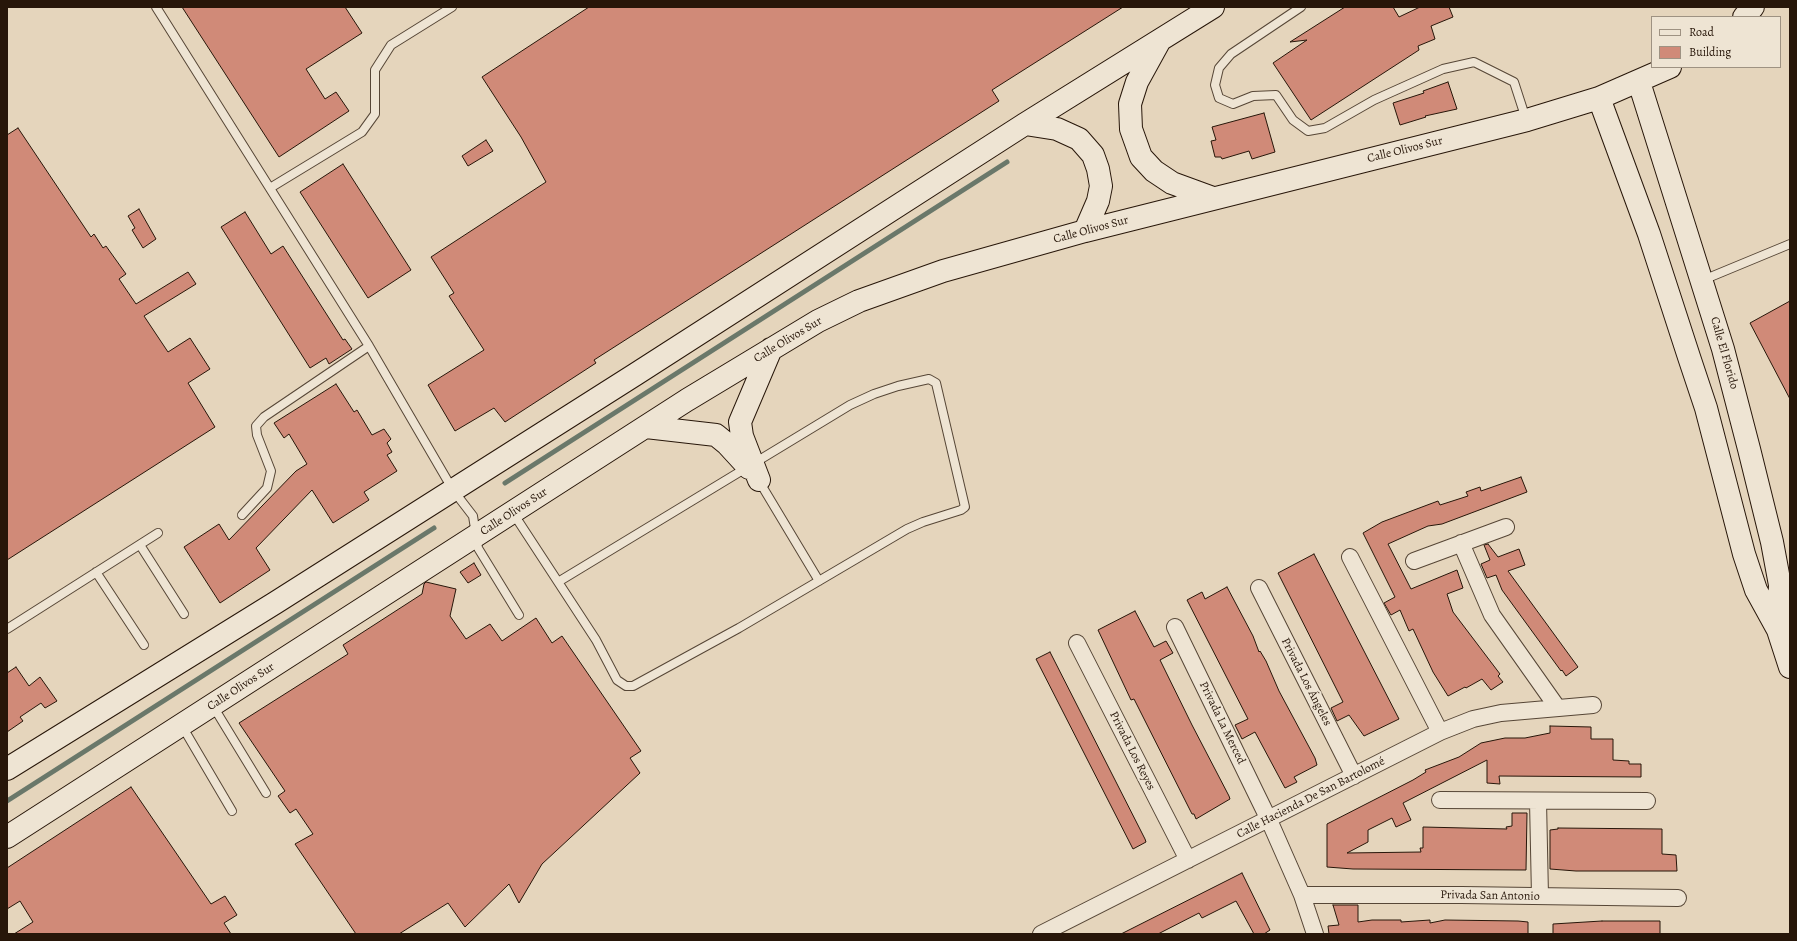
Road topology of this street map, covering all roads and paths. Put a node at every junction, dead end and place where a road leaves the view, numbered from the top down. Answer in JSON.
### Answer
{"nodes":[{"id":1,"x":156,"y":7,"type":"edge"},
{"id":2,"x":452,"y":7,"type":"edge"},
{"id":3,"x":1213,"y":7,"type":"edge"},
{"id":4,"x":1301,"y":7,"type":"edge"},
{"id":5,"x":1753,"y":7,"type":"edge"},
{"id":6,"x":1745,"y":16,"type":"edge"},
{"id":7,"x":1160,"y":40,"type":"junction"},
{"id":8,"x":1668,"y":68,"type":"edge"},
{"id":9,"x":1639,"y":82,"type":"junction"},
{"id":10,"x":1600,"y":98,"type":"junction"},
{"id":11,"x":1527,"y":120,"type":"junction"},
{"id":12,"x":1025,"y":124,"type":"junction"},
{"id":13,"x":270,"y":188,"type":"junction"},
{"id":14,"x":1214,"y":198,"type":"junction"},
{"id":15,"x":1084,"y":231,"type":"junction"},
{"id":16,"x":1790,"y":244,"type":"edge"},
{"id":17,"x":1702,"y":280,"type":"junction"},
{"id":18,"x":369,"y":346,"type":"junction"},
{"id":19,"x":771,"y":349,"type":"junction"},
{"id":20,"x":740,"y":422,"type":"junction"},
{"id":21,"x":646,"y":427,"type":"junction"},
{"id":22,"x":716,"y":435,"type":"junction"},
{"id":23,"x":753,"y":471,"type":"junction"},
{"id":24,"x":453,"y":490,"type":"junction"},
{"id":25,"x":513,"y":512,"type":"junction"},
{"id":26,"x":242,"y":515,"type":"dead end"},
{"id":27,"x":1506,"y":527,"type":"dead end"},
{"id":28,"x":158,"y":533,"type":"dead end"},
{"id":29,"x":476,"y":537,"type":"junction"},
{"id":30,"x":1461,"y":543,"type":"junction"},
{"id":31,"x":140,"y":545,"type":"junction"},
{"id":32,"x":1350,"y":557,"type":"dead end"},
{"id":33,"x":1414,"y":561,"type":"dead end"},
{"id":34,"x":96,"y":572,"type":"junction"},
{"id":35,"x":819,"y":581,"type":"junction"},
{"id":36,"x":558,"y":582,"type":"junction"},
{"id":37,"x":1772,"y":586,"type":"edge"},
{"id":38,"x":1259,"y":588,"type":"dead end"},
{"id":39,"x":184,"y":614,"type":"dead end"},
{"id":40,"x":519,"y":614,"type":"dead end"},
{"id":41,"x":1175,"y":627,"type":"dead end"},
{"id":42,"x":7,"y":629,"type":"edge"},
{"id":43,"x":1077,"y":643,"type":"dead end"},
{"id":44,"x":144,"y":645,"type":"dead end"},
{"id":45,"x":1790,"y":667,"type":"edge"},
{"id":46,"x":1593,"y":705,"type":"dead end"},
{"id":47,"x":212,"y":706,"type":"junction"},
{"id":48,"x":1558,"y":707,"type":"junction"},
{"id":49,"x":182,"y":726,"type":"junction"},
{"id":50,"x":1440,"y":732,"type":"junction"},
{"id":51,"x":7,"y":769,"type":"edge"},
{"id":52,"x":1354,"y":776,"type":"junction"},
{"id":53,"x":266,"y":792,"type":"dead end"},
{"id":54,"x":1440,"y":800,"type":"dead end"},
{"id":55,"x":1647,"y":801,"type":"dead end"},
{"id":56,"x":1538,"y":802,"type":"junction"},
{"id":57,"x":232,"y":811,"type":"dead end"},
{"id":58,"x":1269,"y":820,"type":"junction"},
{"id":59,"x":7,"y":837,"type":"edge"},
{"id":60,"x":1188,"y":860,"type":"junction"},
{"id":61,"x":1302,"y":896,"type":"junction"},
{"id":62,"x":1540,"y":896,"type":"junction"},
{"id":63,"x":1678,"y":898,"type":"dead end"},
{"id":64,"x":1041,"y":934,"type":"edge"},
{"id":65,"x":1316,"y":934,"type":"edge"}],
"edges":[{"from":1,"to":13,"type":"lane"},
{"from":2,"to":13,"type":"lane"},
{"from":3,"to":7,"type":"main road"},
{"from":4,"to":11,"type":"lane"},
{"from":5,"to":6,"type":"main road"},
{"from":7,"to":12,"type":"main road"},
{"from":7,"to":14,"type":"main road"},
{"from":8,"to":9,"type":"main road","name":"Calle Olivos Sur"},
{"from":9,"to":10,"type":"main road","name":"Calle Olivos Sur"},
{"from":9,"to":17,"type":"main road","name":"Calle El Florido"},
{"from":10,"to":11,"type":"main road","name":"Calle Olivos Sur"},
{"from":10,"to":37,"type":"main road","name":"Calle El Florido"},
{"from":11,"to":14,"type":"main road","name":"Calle Olivos Sur"},
{"from":12,"to":15,"type":"main road"},
{"from":12,"to":24,"type":"main road"},
{"from":13,"to":18,"type":"lane"},
{"from":14,"to":15,"type":"main road","name":"Calle Olivos Sur"},
{"from":15,"to":19,"type":"main road","name":"Calle Olivos Sur"},
{"from":16,"to":17,"type":"lane"},
{"from":17,"to":37,"type":"main road","name":"Calle El Florido"},
{"from":18,"to":24,"type":"lane"},
{"from":18,"to":26,"type":"lane"},
{"from":19,"to":20,"type":"main road"},
{"from":19,"to":21,"type":"main road","name":"Calle Olivos Sur"},
{"from":20,"to":22,"type":"main road"},
{"from":20,"to":23,"type":"main road"},
{"from":21,"to":22,"type":"main road"},
{"from":21,"to":25,"type":"main road","name":"Calle Olivos Sur"},
{"from":22,"to":23,"type":"main road"},
{"from":23,"to":35,"type":"lane"},
{"from":23,"to":35,"type":"lane"},
{"from":23,"to":36,"type":"lane"},
{"from":24,"to":29,"type":"lane"},
{"from":24,"to":51,"type":"main road"},
{"from":25,"to":29,"type":"main road","name":"Calle Olivos Sur"},
{"from":25,"to":36,"type":"lane"},
{"from":27,"to":30,"type":"street"},
{"from":28,"to":31,"type":"lane"},
{"from":29,"to":40,"type":"lane"},
{"from":29,"to":47,"type":"main road","name":"Calle Olivos Sur"},
{"from":30,"to":33,"type":"street"},
{"from":30,"to":48,"type":"street"},
{"from":31,"to":34,"type":"lane"},
{"from":31,"to":39,"type":"lane"},
{"from":32,"to":50,"type":"street"},
{"from":34,"to":42,"type":"lane"},
{"from":34,"to":44,"type":"lane"},
{"from":35,"to":36,"type":"lane"},
{"from":37,"to":45,"type":"main road","name":"Calle El Florido"},
{"from":38,"to":52,"type":"street","name":"Privada Los Ángeles"},
{"from":41,"to":58,"type":"street","name":"Privada La Merced"},
{"from":43,"to":60,"type":"street","name":"Privada Los Reyes"},
{"from":46,"to":48,"type":"street","name":"Calle Hacienda De San Bartolomé"},
{"from":47,"to":49,"type":"main road","name":"Calle Olivos Sur"},
{"from":47,"to":53,"type":"lane"},
{"from":48,"to":50,"type":"street","name":"Calle Hacienda De San Bartolomé"},
{"from":49,"to":57,"type":"lane"},
{"from":49,"to":59,"type":"main road","name":"Calle Olivos Sur"},
{"from":50,"to":52,"type":"street","name":"Calle Hacienda De San Bartolomé"},
{"from":52,"to":58,"type":"street","name":"Calle Hacienda De San Bartolomé"},
{"from":54,"to":56,"type":"street"},
{"from":55,"to":56,"type":"street"},
{"from":56,"to":62,"type":"street"},
{"from":58,"to":60,"type":"street","name":"Calle Hacienda De San Bartolomé"},
{"from":58,"to":61,"type":"street","name":"Privada La Merced"},
{"from":60,"to":64,"type":"street","name":"Calle Hacienda De San Bartolomé"},
{"from":61,"to":62,"type":"street","name":"Privada San Antonio"},
{"from":61,"to":65,"type":"street","name":"Privada La Merced"},
{"from":62,"to":63,"type":"street","name":"Privada San Antonio"}]}
